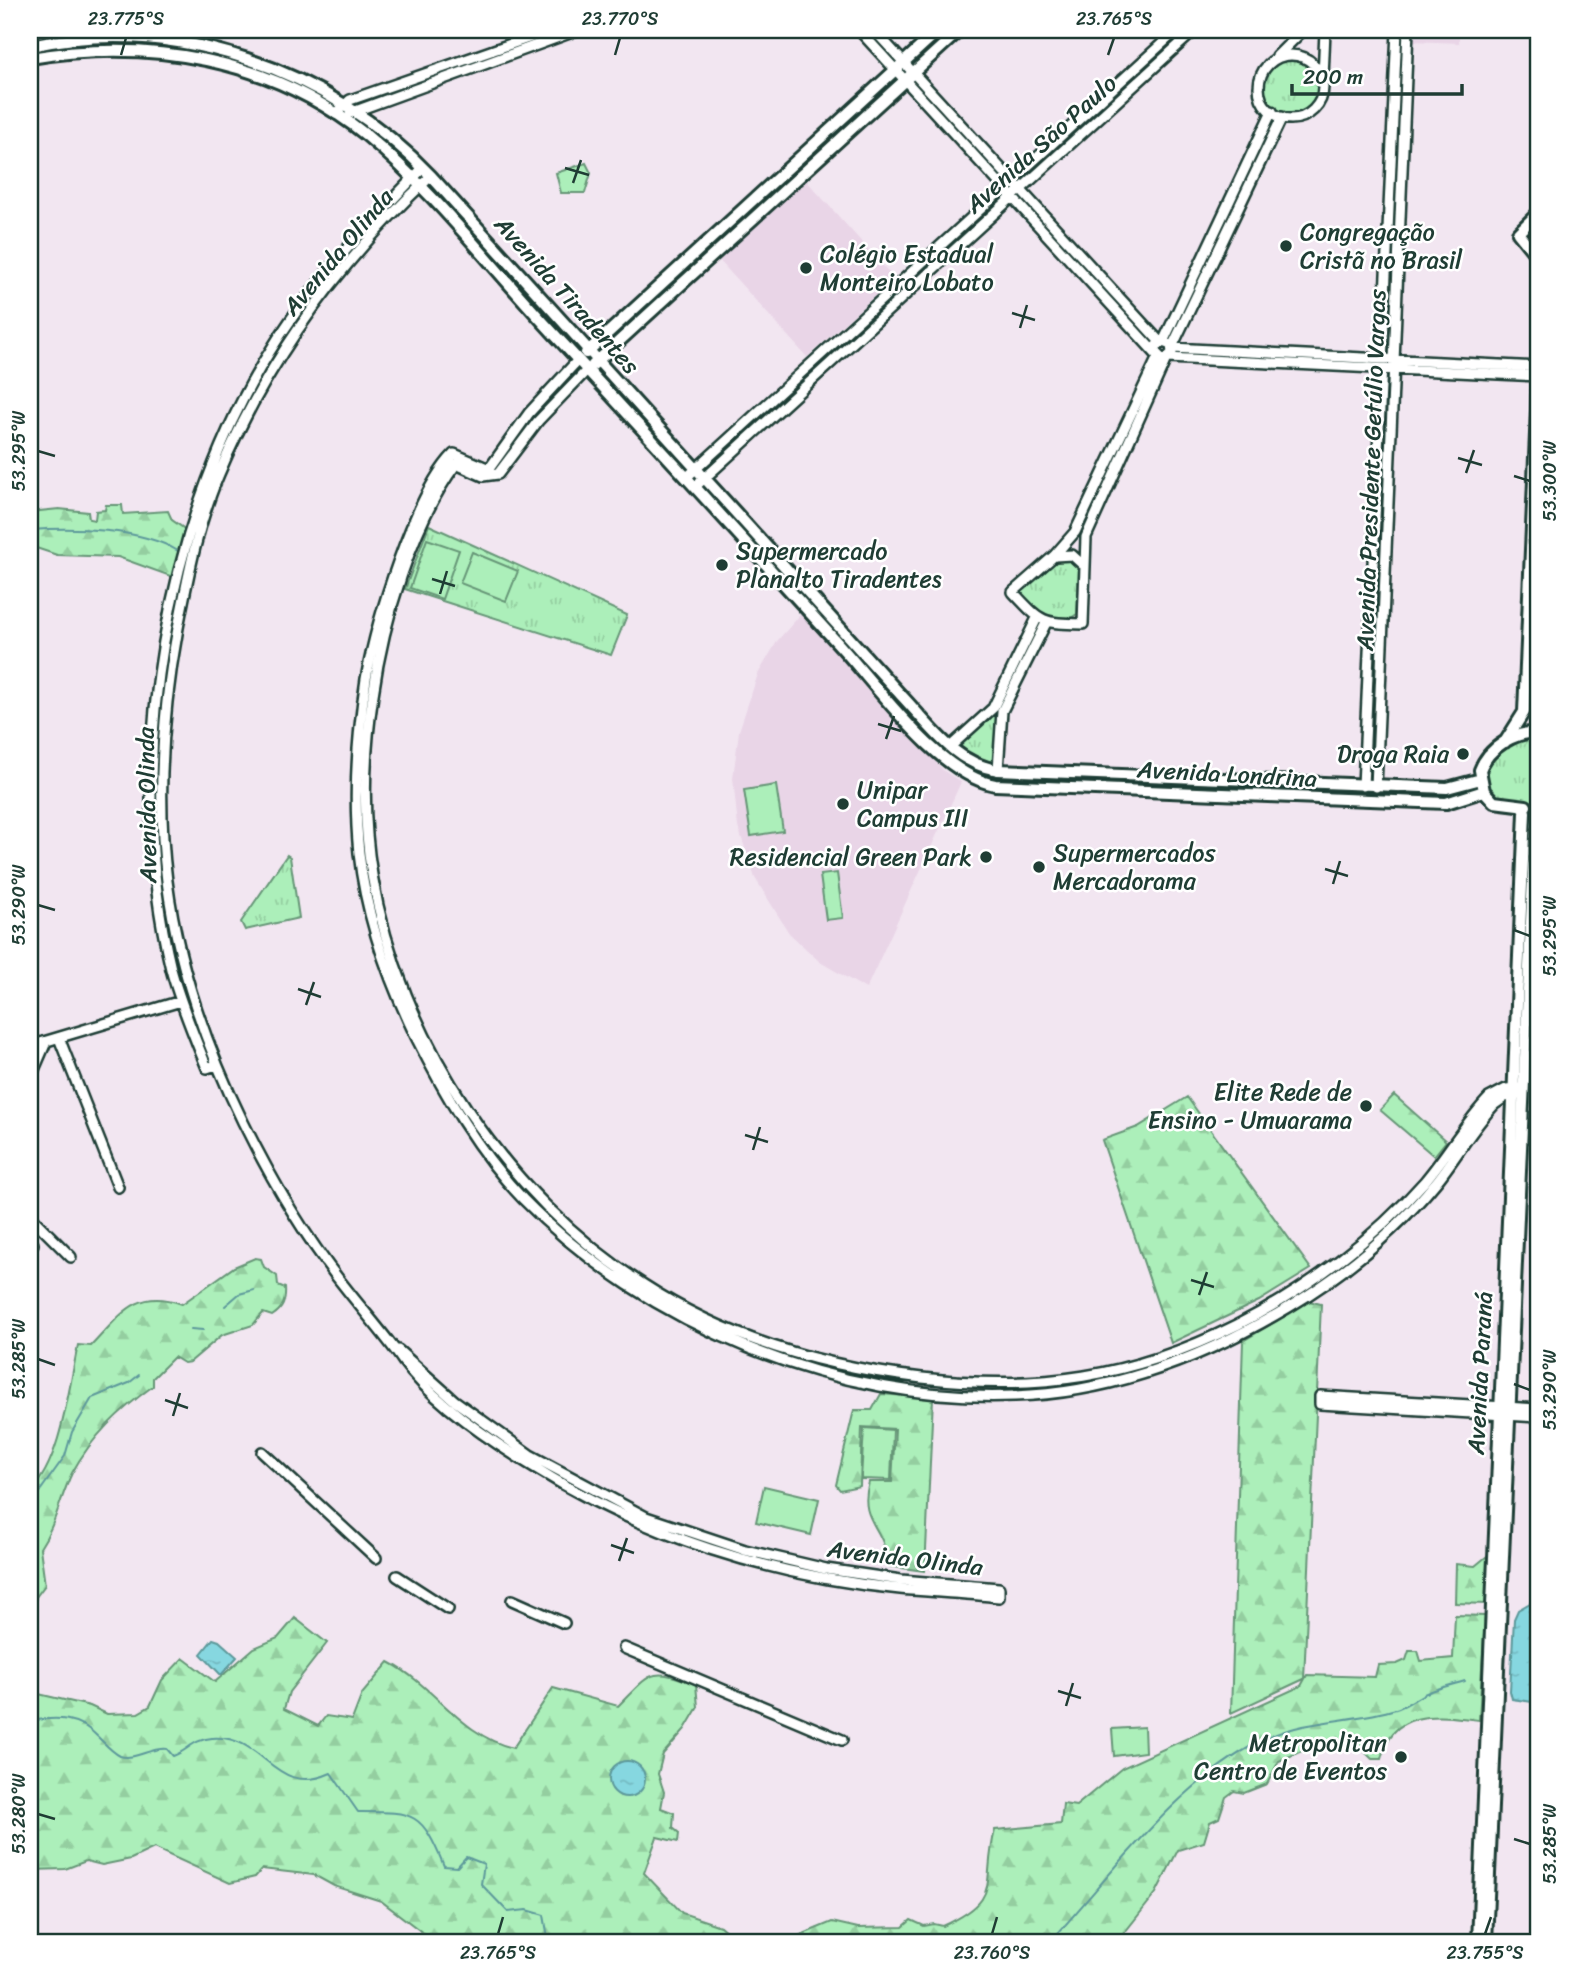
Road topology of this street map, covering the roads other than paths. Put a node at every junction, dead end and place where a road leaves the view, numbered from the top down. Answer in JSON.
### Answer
{"nodes":[{"id":1,"x":551,"y":30,"type":"edge"},
{"id":2,"x":859,"y":30,"type":"edge"},
{"id":3,"x":939,"y":30,"type":"edge"},
{"id":4,"x":960,"y":30,"type":"edge"},
{"id":5,"x":1177,"y":30,"type":"edge"},
{"id":6,"x":1195,"y":30,"type":"edge"},
{"id":7,"x":1303,"y":30,"type":"edge"},
{"id":8,"x":1325,"y":30,"type":"edge"},
{"id":9,"x":1397,"y":30,"type":"edge"},
{"id":10,"x":1408,"y":30,"type":"edge"},
{"id":11,"x":571,"y":31,"type":"edge"},
{"id":12,"x":877,"y":33,"type":"edge"},
{"id":13,"x":538,"y":39,"type":"junction"},
{"id":14,"x":872,"y":43,"type":"junction"},
{"id":15,"x":96,"y":45,"type":"junction"},
{"id":16,"x":30,"y":46,"type":"edge"},
{"id":17,"x":167,"y":47,"type":"junction"},
{"id":18,"x":222,"y":50,"type":"junction"},
{"id":19,"x":30,"y":58,"type":"edge"},
{"id":20,"x":1273,"y":61,"type":"junction"},
{"id":21,"x":219,"y":62,"type":"junction"},
{"id":22,"x":900,"y":65,"type":"junction"},
{"id":23,"x":910,"y":76,"type":"junction"},
{"id":24,"x":1323,"y":83,"type":"junction"},
{"id":25,"x":854,"y":107,"type":"junction"},
{"id":26,"x":1272,"y":111,"type":"junction"},
{"id":27,"x":344,"y":112,"type":"junction"},
{"id":28,"x":1282,"y":117,"type":"junction"},
{"id":29,"x":864,"y":118,"type":"junction"},
{"id":30,"x":427,"y":172,"type":"junction"},
{"id":31,"x":1013,"y":180,"type":"junction"},
{"id":32,"x":416,"y":182,"type":"junction"},
{"id":33,"x":1005,"y":188,"type":"junction"},
{"id":34,"x":1021,"y":189,"type":"junction"},
{"id":35,"x":1013,"y":197,"type":"junction"},
{"id":36,"x":1539,"y":212,"type":"edge"},
{"id":37,"x":1539,"y":259,"type":"edge"},
{"id":38,"x":600,"y":340,"type":"junction"},
{"id":39,"x":1167,"y":345,"type":"junction"},
{"id":40,"x":589,"y":351,"type":"junction"},
{"id":41,"x":608,"y":351,"type":"junction"},
{"id":42,"x":1162,"y":357,"type":"junction"},
{"id":43,"x":578,"y":359,"type":"junction"},
{"id":44,"x":598,"y":361,"type":"junction"},
{"id":45,"x":1382,"y":364,"type":"junction"},
{"id":46,"x":1394,"y":364,"type":"junction"},
{"id":47,"x":1539,"y":366,"type":"edge"},
{"id":48,"x":588,"y":369,"type":"junction"},
{"id":49,"x":1539,"y":376,"type":"edge"},
{"id":50,"x":455,"y":459,"type":"junction"},
{"id":51,"x":493,"y":472,"type":"junction"},
{"id":52,"x":696,"y":474,"type":"junction"},
{"id":53,"x":1075,"y":532,"type":"junction"},
{"id":54,"x":1086,"y":537,"type":"junction"},
{"id":55,"x":1054,"y":556,"type":"junction"},
{"id":56,"x":1083,"y":565,"type":"junction"},
{"id":57,"x":1042,"y":620,"type":"junction"},
{"id":58,"x":1539,"y":703,"type":"edge"},
{"id":59,"x":998,"y":709,"type":"junction"},
{"id":60,"x":1539,"y":712,"type":"edge"},
{"id":61,"x":1539,"y":733,"type":"edge"},
{"id":62,"x":1505,"y":742,"type":"junction"},
{"id":63,"x":950,"y":747,"type":"junction"},
{"id":64,"x":972,"y":764,"type":"joint"},
{"id":65,"x":998,"y":770,"type":"junction"},
{"id":66,"x":1364,"y":770,"type":"junction"},
{"id":67,"x":1377,"y":770,"type":"junction"},
{"id":68,"x":1038,"y":772,"type":"junction"},
{"id":69,"x":968,"y":777,"type":"joint"},
{"id":70,"x":1480,"y":779,"type":"junction"},
{"id":71,"x":995,"y":785,"type":"junction"},
{"id":72,"x":1036,"y":786,"type":"junction"},
{"id":73,"x":1342,"y":786,"type":"junction"},
{"id":74,"x":1363,"y":786,"type":"junction"},
{"id":75,"x":1376,"y":787,"type":"junction"},
{"id":76,"x":1484,"y":791,"type":"junction"},
{"id":77,"x":1331,"y":799,"type":"junction"},
{"id":78,"x":1368,"y":800,"type":"junction"},
{"id":79,"x":1522,"y":806,"type":"junction"},
{"id":80,"x":1539,"y":808,"type":"edge"},
{"id":81,"x":1528,"y":854,"type":"junction"},
{"id":82,"x":181,"y":1001,"type":"junction"},
{"id":83,"x":59,"y":1038,"type":"junction"},
{"id":84,"x":46,"y":1042,"type":"junction"},
{"id":85,"x":30,"y":1046,"type":"edge"},
{"id":86,"x":211,"y":1067,"type":"junction"},
{"id":87,"x":30,"y":1079,"type":"edge"},
{"id":88,"x":1517,"y":1091,"type":"junction"},
{"id":89,"x":118,"y":1187,"type":"dead end"},
{"id":90,"x":30,"y":1216,"type":"edge"},
{"id":91,"x":564,"y":1223,"type":"junction"},
{"id":92,"x":557,"y":1231,"type":"junction"},
{"id":93,"x":71,"y":1257,"type":"dead end"},
{"id":94,"x":644,"y":1291,"type":"junction"},
{"id":95,"x":1279,"y":1300,"type":"junction"},
{"id":96,"x":1285,"y":1310,"type":"junction"},
{"id":97,"x":1539,"y":1409,"type":"edge"},
{"id":98,"x":1504,"y":1411,"type":"junction"},
{"id":99,"x":1539,"y":1417,"type":"edge"},
{"id":100,"x":262,"y":1452,"type":"dead end"},
{"id":101,"x":730,"y":1550,"type":"junction"},
{"id":102,"x":376,"y":1558,"type":"dead end"},
{"id":103,"x":397,"y":1576,"type":"dead end"},
{"id":104,"x":512,"y":1600,"type":"dead end"},
{"id":105,"x":448,"y":1609,"type":"dead end"},
{"id":106,"x":564,"y":1623,"type":"dead end"},
{"id":107,"x":624,"y":1648,"type":"dead end"},
{"id":108,"x":842,"y":1740,"type":"dead end"},
{"id":109,"x":1478,"y":1942,"type":"edge"},
{"id":110,"x":1486,"y":1942,"type":"edge"}],
"edges":[{"from":1,"to":13,"type":"street"},
{"from":2,"to":14,"type":"street"},
{"from":3,"to":22,"type":"main road"},
{"from":4,"to":23,"type":"main road"},
{"from":5,"to":31,"type":"street","name":"Avenida São Paulo"},
{"from":6,"to":34,"type":"street","name":"Avenida São Paulo"},
{"from":7,"to":20,"type":"street"},
{"from":8,"to":24,"type":"street"},
{"from":9,"to":45,"type":"street","name":"Avenida Presidente Getúlio Vargas"},
{"from":10,"to":46,"type":"street","name":"Avenida Presidente Getúlio Vargas"},
{"from":11,"to":13,"type":"street"},
{"from":12,"to":14,"type":"street"},
{"from":12,"to":22,"type":"street"},
{"from":13,"to":27,"type":"street"},
{"from":14,"to":22,"type":"street"},
{"from":15,"to":16,"type":"main road","name":"Avenida Tiradentes"},
{"from":15,"to":17,"type":"main road","name":"Avenida Tiradentes"},
{"from":15,"to":19,"type":"main road","name":"Avenida Tiradentes"},
{"from":17,"to":18,"type":"main road","name":"Avenida Tiradentes"},
{"from":17,"to":21,"type":"main road","name":"Avenida Tiradentes"},
{"from":18,"to":21,"type":"main road"},
{"from":18,"to":27,"type":"main road","name":"Avenida Tiradentes"},
{"from":20,"to":24,"type":"street"},
{"from":20,"to":26,"type":"street"},
{"from":21,"to":27,"type":"main road","name":"Avenida Tiradentes"},
{"from":22,"to":23,"type":"street"},
{"from":22,"to":25,"type":"main road"},
{"from":23,"to":29,"type":"main road"},
{"from":23,"to":31,"type":"street"},
{"from":23,"to":33,"type":"street"},
{"from":24,"to":28,"type":"street"},
{"from":25,"to":29,"type":"main road"},
{"from":25,"to":38,"type":"main road"},
{"from":26,"to":28,"type":"street"},
{"from":26,"to":39,"type":"street"},
{"from":27,"to":30,"type":"main road","name":"Avenida Tiradentes"},
{"from":27,"to":32,"type":"main road","name":"Avenida Tiradentes"},
{"from":28,"to":39,"type":"street"},
{"from":29,"to":41,"type":"main road"},
{"from":30,"to":32,"type":"street"},
{"from":30,"to":40,"type":"main road","name":"Avenida Tiradentes"},
{"from":31,"to":33,"type":"street","name":"Avenida São Paulo"},
{"from":31,"to":34,"type":"street"},
{"from":32,"to":43,"type":"main road","name":"Avenida Tiradentes"},
{"from":32,"to":82,"type":"street","name":"Avenida Olinda"},
{"from":32,"to":86,"type":"street","name":"Avenida Olinda"},
{"from":33,"to":35,"type":"street"},
{"from":33,"to":52,"type":"street","name":"Avenida São Paulo"},
{"from":34,"to":35,"type":"street","name":"Avenida São Paulo"},
{"from":34,"to":39,"type":"street"},
{"from":35,"to":42,"type":"street"},
{"from":35,"to":52,"type":"street","name":"Avenida São Paulo"},
{"from":36,"to":37,"type":"main road"},
{"from":38,"to":40,"type":"main road"},
{"from":38,"to":41,"type":"main road"},
{"from":39,"to":42,"type":"street"},
{"from":39,"to":42,"type":"street"},
{"from":39,"to":45,"type":"street"},
{"from":40,"to":43,"type":"main road"},
{"from":40,"to":44,"type":"main road","name":"Avenida Tiradentes"},
{"from":41,"to":44,"type":"main road"},
{"from":42,"to":45,"type":"street"},
{"from":42,"to":53,"type":"street"},
{"from":42,"to":54,"type":"street"},
{"from":43,"to":48,"type":"main road","name":"Avenida Tiradentes"},
{"from":43,"to":51,"type":"street"},
{"from":44,"to":48,"type":"main road"},
{"from":44,"to":52,"type":"main road","name":"Avenida Tiradentes"},
{"from":45,"to":46,"type":"street"},
{"from":45,"to":66,"type":"street","name":"Avenida Presidente Getúlio Vargas"},
{"from":46,"to":47,"type":"street"},
{"from":46,"to":49,"type":"street"},
{"from":46,"to":67,"type":"street","name":"Avenida Presidente Getúlio Vargas"},
{"from":47,"to":49,"type":"main road"},
{"from":48,"to":51,"type":"street"},
{"from":48,"to":52,"type":"main road","name":"Avenida Tiradentes"},
{"from":49,"to":62,"type":"main road"},
{"from":50,"to":51,"type":"street"},
{"from":50,"to":91,"type":"street"},
{"from":50,"to":92,"type":"street"},
{"from":52,"to":63,"type":"main road","name":"Avenida Tiradentes"},
{"from":52,"to":69,"type":"main road","name":"Avenida Tiradentes"},
{"from":53,"to":54,"type":"street"},
{"from":53,"to":55,"type":"street"},
{"from":54,"to":56,"type":"street"},
{"from":55,"to":56,"type":"street"},
{"from":55,"to":57,"type":"street"},
{"from":56,"to":57,"type":"street"},
{"from":57,"to":59,"type":"street"},
{"from":58,"to":60,"type":"main road"},
{"from":59,"to":63,"type":"street"},
{"from":59,"to":65,"type":"street"},
{"from":61,"to":62,"type":"main road"},
{"from":62,"to":70,"type":"main road"},
{"from":63,"to":64,"type":"main road","name":"Avenida Tiradentes"},
{"from":64,"to":65,"type":"main road","name":"Avenida Londrina"},
{"from":65,"to":68,"type":"main road","name":"Avenida Londrina"},
{"from":65,"to":71,"type":"main road"},
{"from":66,"to":67,"type":"street"},
{"from":66,"to":74,"type":"street","name":"Avenida Presidente Getúlio Vargas"},
{"from":67,"to":75,"type":"street","name":"Avenida Presidente Getúlio Vargas"},
{"from":68,"to":72,"type":"main road"},
{"from":68,"to":73,"type":"main road","name":"Avenida Londrina"},
{"from":69,"to":71,"type":"main road","name":"Avenida Londrina"},
{"from":70,"to":75,"type":"main road","name":"Avenida Londrina"},
{"from":70,"to":76,"type":"main road"},
{"from":71,"to":72,"type":"main road","name":"Avenida Londrina"},
{"from":72,"to":77,"type":"main road","name":"Avenida Londrina"},
{"from":73,"to":74,"type":"main road","name":"Avenida Londrina"},
{"from":73,"to":77,"type":"main road"},
{"from":74,"to":75,"type":"main road","name":"Avenida Londrina"},
{"from":75,"to":78,"type":"main road"},
{"from":76,"to":78,"type":"main road","name":"Avenida Londrina"},
{"from":76,"to":79,"type":"main road"},
{"from":77,"to":78,"type":"main road","name":"Avenida Londrina"},
{"from":79,"to":80,"type":"main road"},
{"from":79,"to":81,"type":"main road","name":"Avenida Paraná"},
{"from":80,"to":81,"type":"main road","name":"Avenida Paraná"},
{"from":81,"to":88,"type":"main road","name":"Avenida Paraná"},
{"from":82,"to":83,"type":"street"},
{"from":82,"to":86,"type":"street","name":"Avenida Olinda"},
{"from":83,"to":84,"type":"street"},
{"from":83,"to":89,"type":"street"},
{"from":84,"to":85,"type":"street"},
{"from":84,"to":87,"type":"street"},
{"from":86,"to":101,"type":"street","name":"Avenida Olinda"},
{"from":88,"to":95,"type":"street"},
{"from":88,"to":96,"type":"street"},
{"from":88,"to":98,"type":"main road","name":"Avenida Paraná"},
{"from":90,"to":93,"type":"street"},
{"from":91,"to":92,"type":"street"},
{"from":91,"to":94,"type":"street"},
{"from":92,"to":94,"type":"street"},
{"from":94,"to":95,"type":"street"},
{"from":94,"to":96,"type":"street"},
{"from":95,"to":96,"type":"street"},
{"from":97,"to":98,"type":"street"},
{"from":98,"to":98,"type":"street"},
{"from":98,"to":99,"type":"street"},
{"from":98,"to":109,"type":"main road","name":"Avenida Paraná"},
{"from":98,"to":110,"type":"main road","name":"Avenida Paraná"},
{"from":100,"to":102,"type":"street"},
{"from":101,"to":101,"type":"street","name":"Avenida Olinda"},
{"from":103,"to":105,"type":"street"},
{"from":104,"to":106,"type":"street"},
{"from":107,"to":108,"type":"street"}]}
